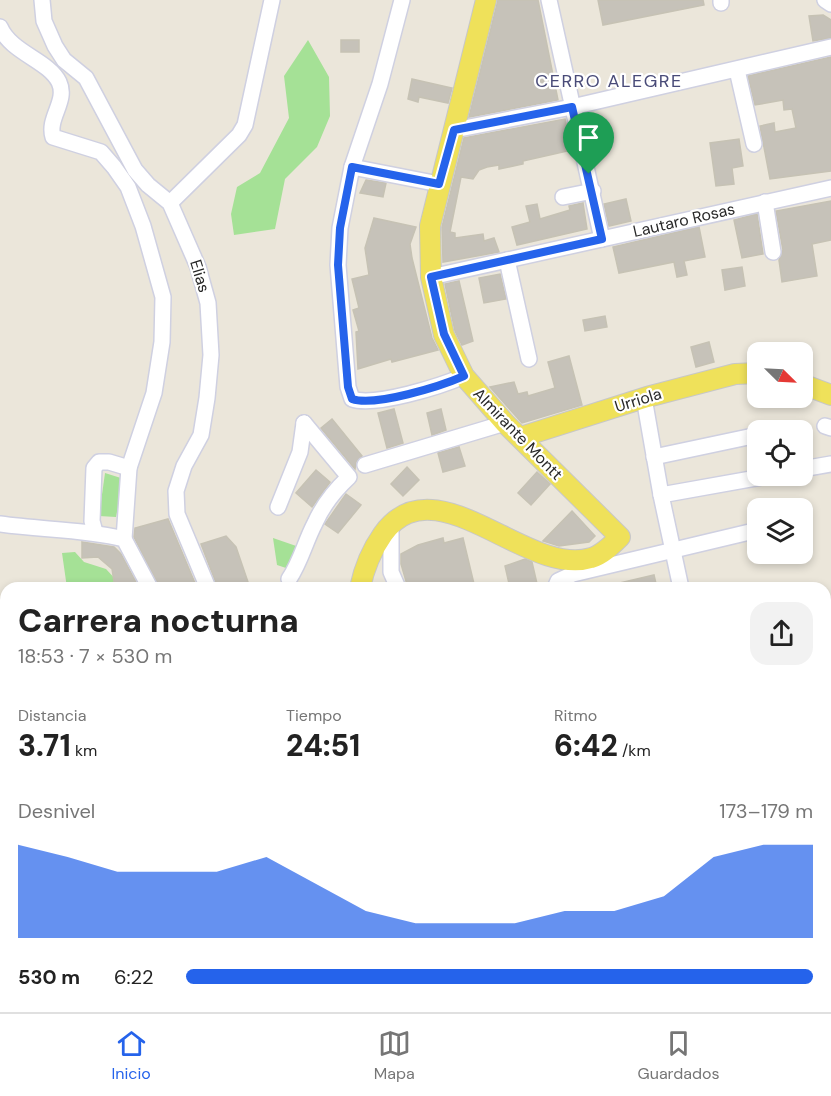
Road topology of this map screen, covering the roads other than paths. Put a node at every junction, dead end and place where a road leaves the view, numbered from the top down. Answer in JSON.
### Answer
{"nodes":[{"id":1,"x":42,"y":0,"type":"edge"},
{"id":2,"x":272,"y":0,"type":"edge"},
{"id":3,"x":402,"y":0,"type":"edge"},
{"id":4,"x":486,"y":0,"type":"edge"},
{"id":5,"x":549,"y":0,"type":"edge"},
{"id":6,"x":825,"y":0,"type":"edge"},
{"id":7,"x":831,"y":4,"type":"edge"},
{"id":8,"x":0,"y":27,"type":"edge"},
{"id":9,"x":831,"y":47,"type":"edge"},
{"id":10,"x":737,"y":70,"type":"junction"},
{"id":11,"x":572,"y":107,"type":"junction"},
{"id":12,"x":454,"y":130,"type":"junction"},
{"id":13,"x":754,"y":144,"type":"dead end"},
{"id":14,"x":352,"y":167,"type":"junction"},
{"id":15,"x":135,"y":170,"type":"junction"},
{"id":16,"x":439,"y":184,"type":"junction"},
{"id":17,"x":831,"y":188,"type":"edge"},
{"id":18,"x":593,"y":191,"type":"junction"},
{"id":19,"x":563,"y":197,"type":"dead end"},
{"id":20,"x":765,"y":202,"type":"junction"},
{"id":21,"x":170,"y":203,"type":"junction"},
{"id":22,"x":140,"y":219,"type":"junction"},
{"id":23,"x":602,"y":239,"type":"junction"},
{"id":24,"x":772,"y":252,"type":"dead end"},
{"id":25,"x":507,"y":260,"type":"junction"},
{"id":26,"x":431,"y":277,"type":"junction"},
{"id":27,"x":529,"y":360,"type":"dead end"},
{"id":28,"x":747,"y":373,"type":"edge"},
{"id":29,"x":464,"y":376,"type":"junction"},
{"id":30,"x":813,"y":388,"type":"edge"},
{"id":31,"x":831,"y":395,"type":"edge"},
{"id":32,"x":644,"y":398,"type":"junction"},
{"id":33,"x":505,"y":423,"type":"junction"},
{"id":34,"x":521,"y":437,"type":"junction"},
{"id":35,"x":747,"y":437,"type":"edge"},
{"id":36,"x":654,"y":457,"type":"junction"},
{"id":37,"x":831,"y":464,"type":"edge"},
{"id":38,"x":365,"y":465,"type":"dead end"},
{"id":39,"x":813,"y":467,"type":"edge"},
{"id":40,"x":129,"y":468,"type":"junction"},
{"id":41,"x":747,"y":480,"type":"edge"},
{"id":42,"x":661,"y":495,"type":"junction"},
{"id":43,"x":279,"y":507,"type":"dead end"},
{"id":44,"x":391,"y":523,"type":"junction"},
{"id":45,"x":0,"y":524,"type":"edge"},
{"id":46,"x":95,"y":532,"type":"junction"},
{"id":47,"x":747,"y":532,"type":"edge"},
{"id":48,"x":620,"y":537,"type":"junction"},
{"id":49,"x":124,"y":539,"type":"junction"},
{"id":50,"x":673,"y":548,"type":"junction"},
{"id":51,"x":640,"y":556,"type":"junction"},
{"id":52,"x":289,"y":579,"type":"dead end"},
{"id":53,"x":147,"y":582,"type":"edge"},
{"id":54,"x":205,"y":582,"type":"edge"},
{"id":55,"x":361,"y":582,"type":"edge"},
{"id":56,"x":395,"y":582,"type":"edge"},
{"id":57,"x":558,"y":582,"type":"edge"},
{"id":58,"x":680,"y":582,"type":"edge"}],
"edges":[{"from":1,"to":15,"type":"street","name":"Elias"},
{"from":2,"to":21,"type":"street"},
{"from":3,"to":14,"type":"street"},
{"from":4,"to":12,"type":"main road","name":"Almirante Montt"},
{"from":5,"to":11,"type":"street"},
{"from":6,"to":7,"type":"street"},
{"from":8,"to":22,"type":"street"},
{"from":9,"to":10,"type":"street"},
{"from":10,"to":11,"type":"street"},
{"from":10,"to":13,"type":"street"},
{"from":11,"to":12,"type":"street"},
{"from":11,"to":18,"type":"street"},
{"from":12,"to":16,"type":"main road","name":"Almirante Montt"},
{"from":14,"to":16,"type":"street"},
{"from":14,"to":29,"type":"street"},
{"from":15,"to":21,"type":"street","name":"Elias"},
{"from":15,"to":22,"type":"street"},
{"from":16,"to":26,"type":"main road","name":"Almirante Montt"},
{"from":17,"to":20,"type":"street","name":"Lautaro Rosas"},
{"from":18,"to":19,"type":"street"},
{"from":18,"to":23,"type":"street"},
{"from":20,"to":23,"type":"street","name":"Lautaro Rosas"},
{"from":20,"to":24,"type":"street"},
{"from":21,"to":54,"type":"street","name":"Elias"},
{"from":22,"to":40,"type":"street"},
{"from":23,"to":25,"type":"street","name":"Lautaro Rosas"},
{"from":25,"to":26,"type":"street","name":"Lautaro Rosas"},
{"from":25,"to":27,"type":"street"},
{"from":26,"to":29,"type":"main road","name":"Almirante Montt"},
{"from":28,"to":32,"type":"main road","name":"Urriola"},
{"from":29,"to":33,"type":"main road","name":"Almirante Montt"},
{"from":30,"to":31,"type":"main road"},
{"from":32,"to":34,"type":"main road","name":"Urriola"},
{"from":32,"to":36,"type":"street"},
{"from":33,"to":34,"type":"main road","name":"Almirante Montt"},
{"from":33,"to":38,"type":"street"},
{"from":34,"to":48,"type":"main road","name":"Almirante Montt"},
{"from":35,"to":36,"type":"street"},
{"from":36,"to":42,"type":"street"},
{"from":37,"to":39,"type":"street"},
{"from":40,"to":46,"type":"street"},
{"from":40,"to":49,"type":"street"},
{"from":41,"to":42,"type":"street"},
{"from":42,"to":50,"type":"street"},
{"from":43,"to":52,"type":"street"},
{"from":44,"to":48,"type":"main road"},
{"from":44,"to":55,"type":"main road"},
{"from":44,"to":56,"type":"street"},
{"from":45,"to":46,"type":"street"},
{"from":46,"to":49,"type":"street"},
{"from":47,"to":50,"type":"street"},
{"from":48,"to":51,"type":"street","name":"Almirante Montt"},
{"from":49,"to":53,"type":"street"},
{"from":50,"to":51,"type":"street"},
{"from":50,"to":58,"type":"street"},
{"from":51,"to":57,"type":"street"}]}
